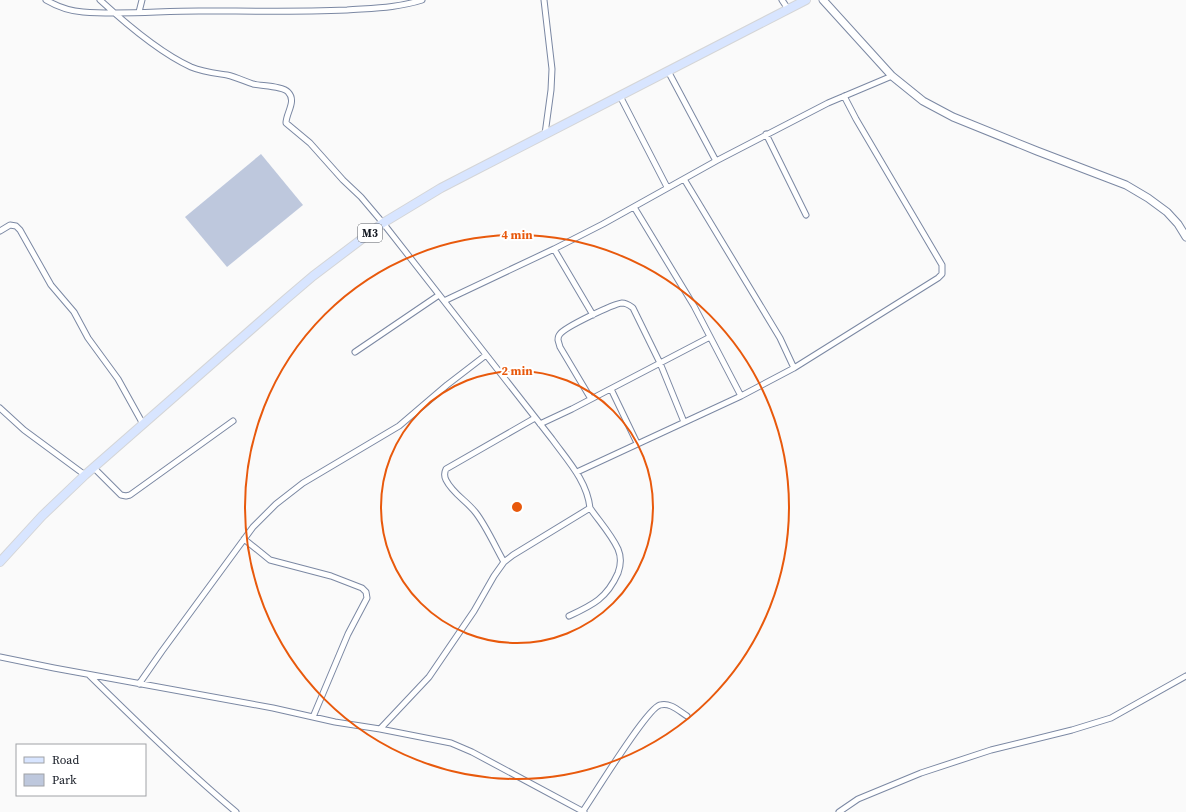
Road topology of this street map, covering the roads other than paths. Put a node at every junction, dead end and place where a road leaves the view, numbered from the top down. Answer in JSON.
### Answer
{"nodes":[{"id":1,"x":46,"y":0,"type":"edge"},
{"id":2,"x":100,"y":0,"type":"edge"},
{"id":3,"x":142,"y":0,"type":"edge"},
{"id":4,"x":422,"y":0,"type":"edge"},
{"id":5,"x":544,"y":0,"type":"edge"},
{"id":6,"x":782,"y":0,"type":"edge"},
{"id":7,"x":806,"y":0,"type":"edge"},
{"id":8,"x":823,"y":0,"type":"edge"},
{"id":9,"x":788,"y":10,"type":"junction"},
{"id":10,"x":139,"y":12,"type":"junction"},
{"id":11,"x":114,"y":13,"type":"junction"},
{"id":12,"x":668,"y":72,"type":"junction"},
{"id":13,"x":892,"y":76,"type":"junction"},
{"id":14,"x":620,"y":96,"type":"junction"},
{"id":15,"x":844,"y":96,"type":"junction"},
{"id":16,"x":545,"y":134,"type":"junction"},
{"id":17,"x":766,"y":134,"type":"junction"},
{"id":18,"x":716,"y":161,"type":"junction"},
{"id":19,"x":684,"y":179,"type":"junction"},
{"id":20,"x":667,"y":187,"type":"junction"},
{"id":21,"x":634,"y":207,"type":"junction"},
{"id":22,"x":806,"y":216,"type":"dead end"},
{"id":23,"x":383,"y":223,"type":"junction"},
{"id":24,"x":0,"y":231,"type":"edge"},
{"id":25,"x":1186,"y":237,"type":"edge"},
{"id":26,"x":554,"y":249,"type":"junction"},
{"id":27,"x":438,"y":295,"type":"junction"},
{"id":28,"x":444,"y":301,"type":"junction"},
{"id":29,"x":592,"y":315,"type":"junction"},
{"id":30,"x":710,"y":337,"type":"junction"},
{"id":31,"x":355,"y":352,"type":"dead end"},
{"id":32,"x":486,"y":355,"type":"junction"},
{"id":33,"x":660,"y":363,"type":"junction"},
{"id":34,"x":794,"y":368,"type":"junction"},
{"id":35,"x":611,"y":389,"type":"junction"},
{"id":36,"x":741,"y":396,"type":"junction"},
{"id":37,"x":591,"y":399,"type":"junction"},
{"id":38,"x":0,"y":408,"type":"edge"},
{"id":39,"x":535,"y":418,"type":"junction"},
{"id":40,"x":233,"y":422,"type":"dead end"},
{"id":41,"x":684,"y":422,"type":"junction"},
{"id":42,"x":144,"y":424,"type":"junction"},
{"id":43,"x":540,"y":424,"type":"junction"},
{"id":44,"x":637,"y":443,"type":"junction"},
{"id":45,"x":94,"y":468,"type":"junction"},
{"id":46,"x":577,"y":472,"type":"junction"},
{"id":47,"x":85,"y":475,"type":"junction"},
{"id":48,"x":590,"y":508,"type":"junction"},
{"id":49,"x":244,"y":539,"type":"junction"},
{"id":50,"x":0,"y":562,"type":"edge"},
{"id":51,"x":504,"y":562,"type":"junction"},
{"id":52,"x":569,"y":616,"type":"dead end"},
{"id":53,"x":0,"y":657,"type":"edge"},
{"id":54,"x":89,"y":674,"type":"junction"},
{"id":55,"x":1186,"y":676,"type":"edge"},
{"id":56,"x":139,"y":684,"type":"junction"},
{"id":57,"x":687,"y":716,"type":"dead end"},
{"id":58,"x":313,"y":718,"type":"junction"},
{"id":59,"x":380,"y":729,"type":"junction"},
{"id":60,"x":236,"y":812,"type":"edge"},
{"id":61,"x":584,"y":812,"type":"edge"},
{"id":62,"x":839,"y":812,"type":"edge"}],
"edges":[{"from":1,"to":11,"type":"street"},
{"from":2,"to":11,"type":"street"},
{"from":3,"to":10,"type":"street"},
{"from":4,"to":10,"type":"street"},
{"from":5,"to":16,"type":"street"},
{"from":6,"to":9,"type":"street"},
{"from":7,"to":9,"type":"main road","number":"M3"},
{"from":8,"to":13,"type":"street"},
{"from":9,"to":12,"type":"main road","number":"M3"},
{"from":10,"to":11,"type":"street"},
{"from":11,"to":23,"type":"street"},
{"from":12,"to":14,"type":"main road","number":"M3"},
{"from":12,"to":18,"type":"street"},
{"from":13,"to":15,"type":"street"},
{"from":13,"to":25,"type":"street"},
{"from":14,"to":16,"type":"main road","number":"M3"},
{"from":14,"to":20,"type":"street"},
{"from":15,"to":17,"type":"street"},
{"from":15,"to":34,"type":"street"},
{"from":16,"to":23,"type":"main road","number":"M3"},
{"from":17,"to":18,"type":"street"},
{"from":17,"to":22,"type":"street"},
{"from":18,"to":19,"type":"street"},
{"from":19,"to":20,"type":"street"},
{"from":19,"to":34,"type":"street"},
{"from":20,"to":21,"type":"street"},
{"from":21,"to":26,"type":"street"},
{"from":21,"to":30,"type":"street"},
{"from":23,"to":27,"type":"street"},
{"from":23,"to":42,"type":"main road","number":"M3"},
{"from":24,"to":42,"type":"street"},
{"from":26,"to":28,"type":"street"},
{"from":26,"to":29,"type":"street"},
{"from":27,"to":28,"type":"street"},
{"from":27,"to":31,"type":"street"},
{"from":28,"to":32,"type":"street"},
{"from":29,"to":33,"type":"street"},
{"from":29,"to":37,"type":"street"},
{"from":30,"to":33,"type":"street"},
{"from":30,"to":36,"type":"street"},
{"from":32,"to":39,"type":"street"},
{"from":32,"to":49,"type":"street"},
{"from":33,"to":35,"type":"street"},
{"from":33,"to":41,"type":"street"},
{"from":34,"to":36,"type":"street"},
{"from":35,"to":37,"type":"street"},
{"from":35,"to":44,"type":"street"},
{"from":36,"to":41,"type":"street"},
{"from":37,"to":43,"type":"street"},
{"from":38,"to":47,"type":"street"},
{"from":39,"to":43,"type":"street"},
{"from":39,"to":51,"type":"street"},
{"from":40,"to":45,"type":"street"},
{"from":41,"to":44,"type":"street"},
{"from":42,"to":45,"type":"main road","number":"M3"},
{"from":43,"to":46,"type":"street"},
{"from":44,"to":46,"type":"street"},
{"from":45,"to":47,"type":"main road","number":"M3"},
{"from":46,"to":48,"type":"street"},
{"from":47,"to":50,"type":"main road","number":"M3"},
{"from":48,"to":51,"type":"street"},
{"from":48,"to":52,"type":"street"},
{"from":49,"to":56,"type":"street"},
{"from":49,"to":58,"type":"street"},
{"from":51,"to":59,"type":"street"},
{"from":53,"to":54,"type":"street"},
{"from":54,"to":56,"type":"street"},
{"from":54,"to":60,"type":"street"},
{"from":55,"to":62,"type":"street"},
{"from":56,"to":58,"type":"street"},
{"from":57,"to":61,"type":"street"},
{"from":58,"to":59,"type":"street"},
{"from":59,"to":61,"type":"street"}]}
